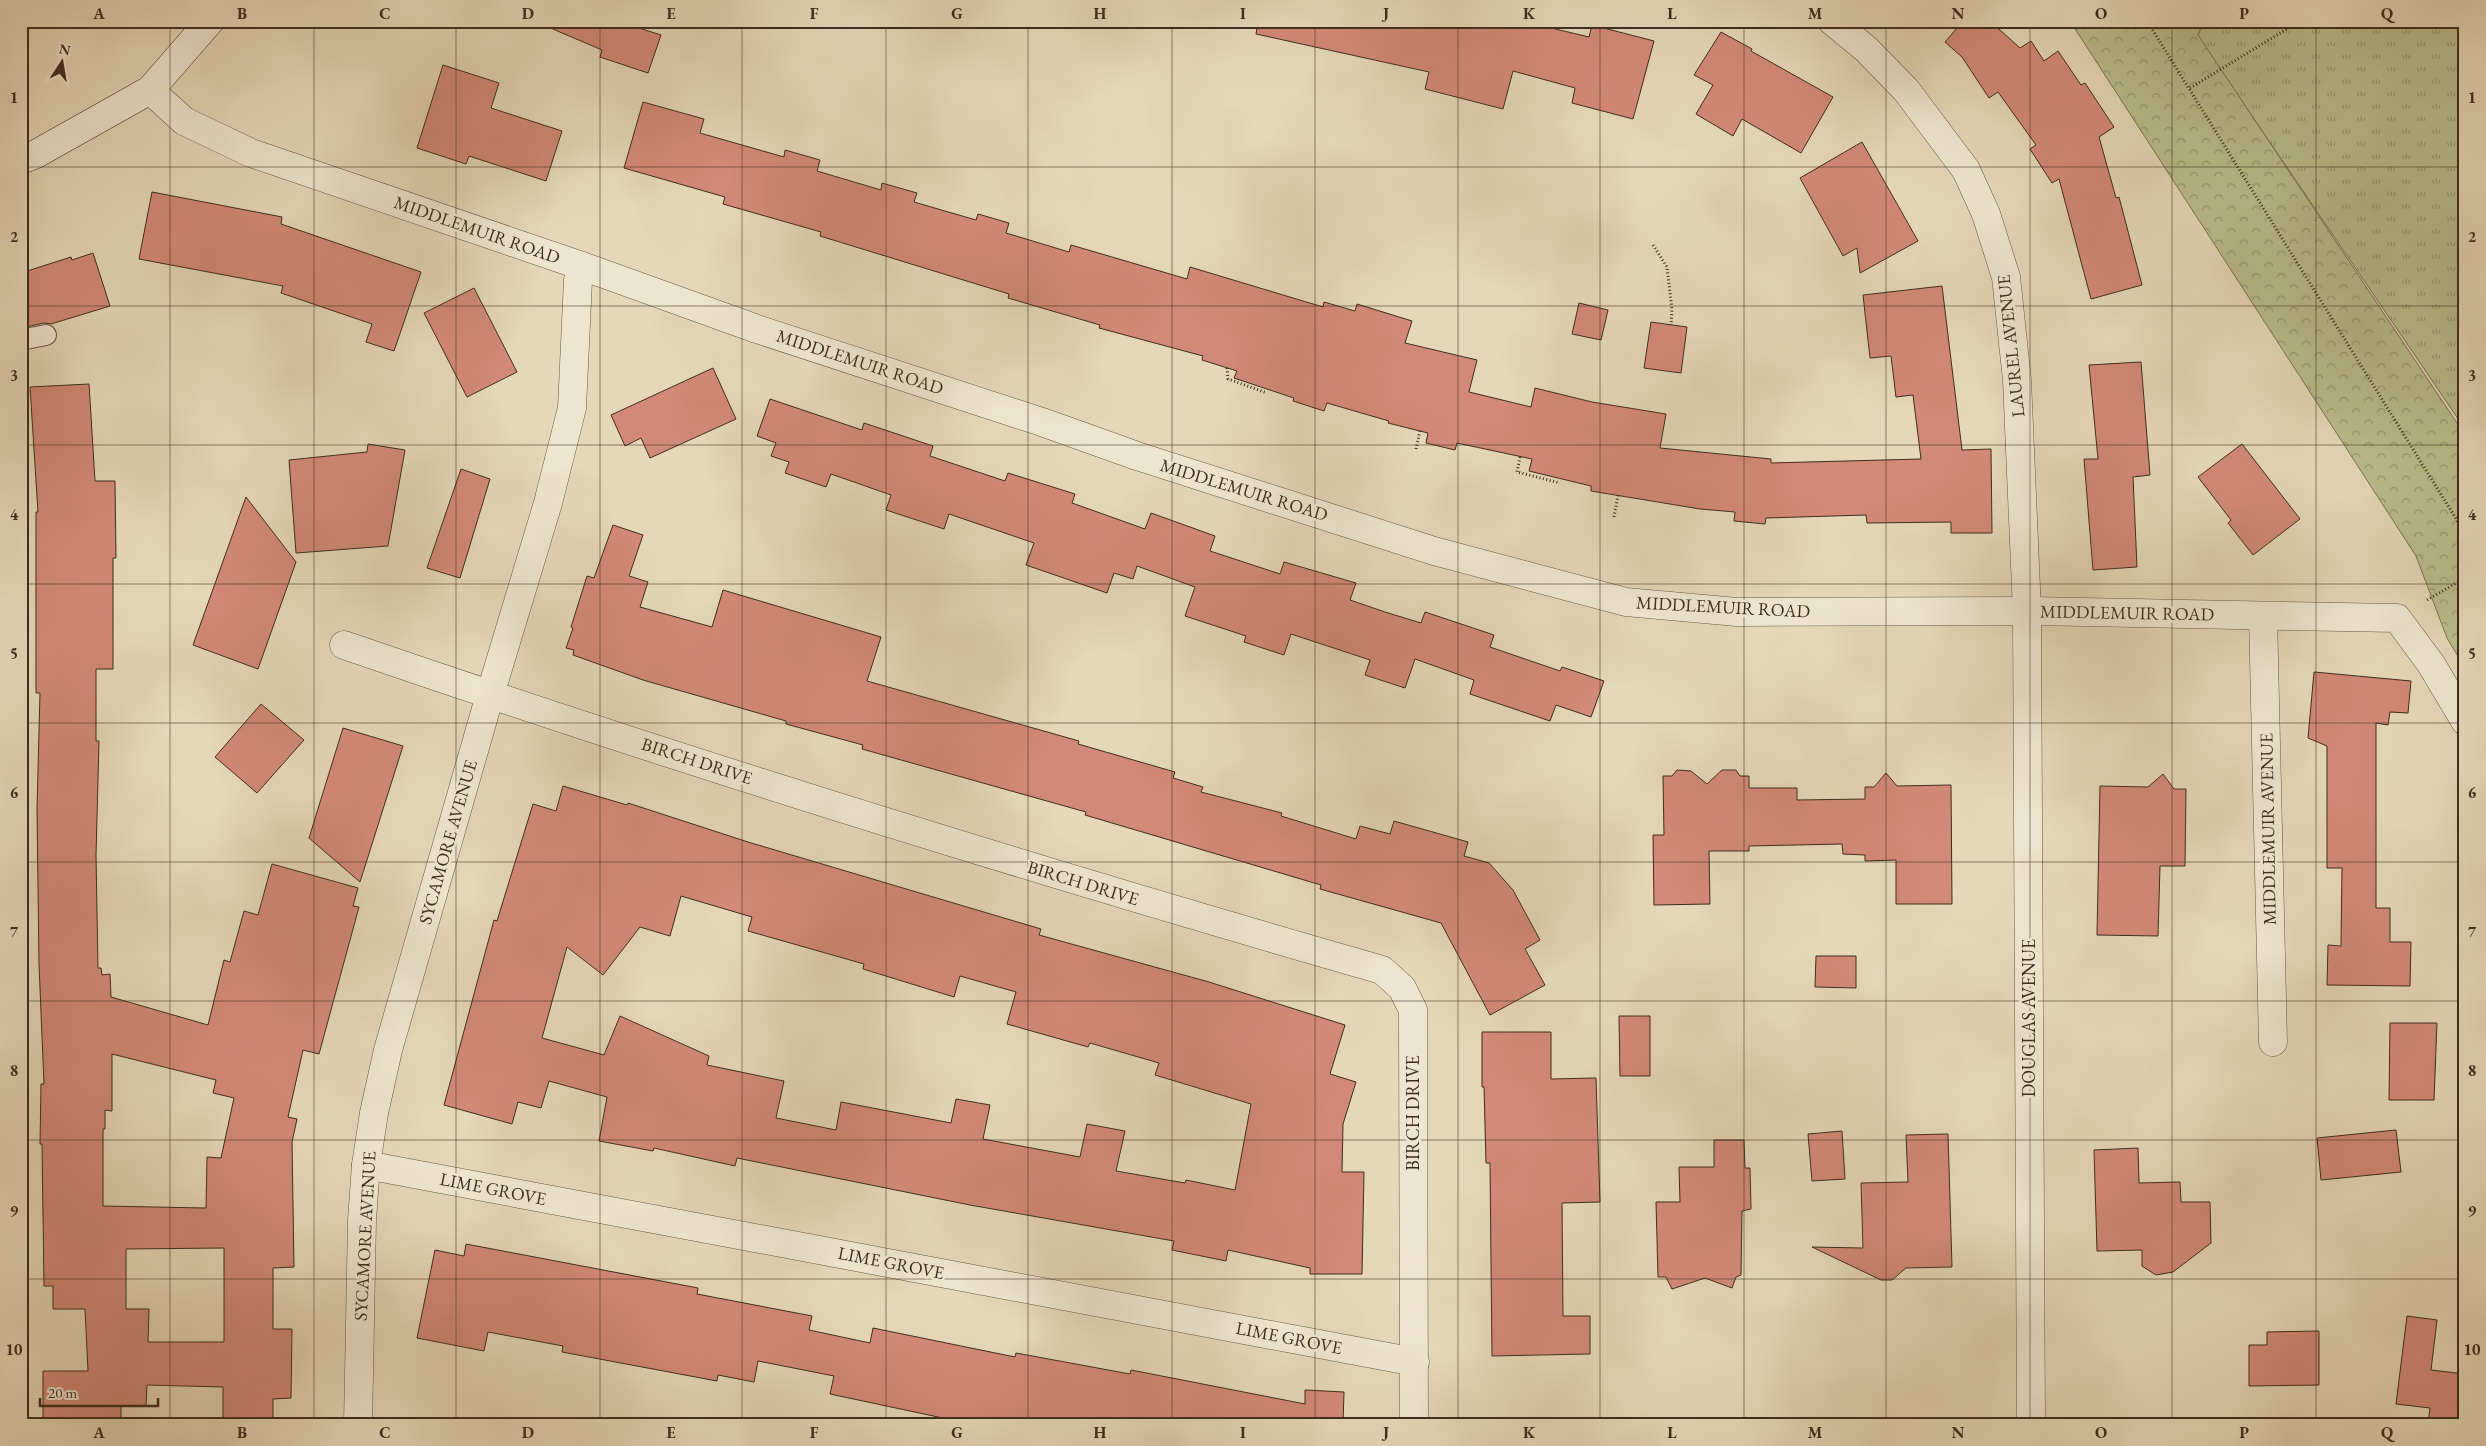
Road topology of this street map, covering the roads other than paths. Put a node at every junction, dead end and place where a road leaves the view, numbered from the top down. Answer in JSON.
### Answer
{"nodes":[{"id":1,"x":210,"y":21,"type":"edge"},
{"id":2,"x":1832,"y":21,"type":"edge"},
{"id":3,"x":150,"y":90,"type":"junction"},
{"id":4,"x":21,"y":160,"type":"edge"},
{"id":5,"x":582,"y":266,"type":"junction"},
{"id":6,"x":46,"y":335,"type":"dead end"},
{"id":7,"x":21,"y":340,"type":"edge"},
{"id":8,"x":2027,"y":611,"type":"junction"},
{"id":9,"x":2263,"y":616,"type":"junction"},
{"id":10,"x":344,"y":646,"type":"dead end"},
{"id":11,"x":490,"y":695,"type":"junction"},
{"id":12,"x":2465,"y":721,"type":"edge"},
{"id":13,"x":2273,"y":1042,"type":"dead end"},
{"id":14,"x":366,"y":1165,"type":"junction"},
{"id":15,"x":1415,"y":1362,"type":"junction"},
{"id":16,"x":358,"y":1425,"type":"edge"},
{"id":17,"x":1414,"y":1425,"type":"edge"},
{"id":18,"x":2031,"y":1425,"type":"edge"}],
"edges":[{"from":1,"to":3,"type":"street"},
{"from":2,"to":8,"type":"street","name":"LAUREL AVENUE"},
{"from":3,"to":4,"type":"street"},
{"from":3,"to":5,"type":"street","name":"MIDDLEMUIR ROAD"},
{"from":5,"to":8,"type":"street","name":"MIDDLEMUIR ROAD"},
{"from":5,"to":11,"type":"street","name":"SYCAMORE AVENUE"},
{"from":6,"to":7,"type":"lane"},
{"from":8,"to":9,"type":"street","name":"MIDDLEMUIR ROAD"},
{"from":8,"to":18,"type":"street","name":"DOUGLAS AVENUE"},
{"from":9,"to":12,"type":"street","name":"MIDDLEMUIR ROAD"},
{"from":9,"to":13,"type":"street","name":"MIDDLEMUIR AVENUE"},
{"from":10,"to":11,"type":"street","name":"BIRCH DRIVE"},
{"from":11,"to":14,"type":"street","name":"SYCAMORE AVENUE"},
{"from":11,"to":15,"type":"street","name":"BIRCH DRIVE"},
{"from":14,"to":15,"type":"street","name":"LIME GROVE"},
{"from":14,"to":16,"type":"street","name":"SYCAMORE AVENUE"},
{"from":15,"to":17,"type":"street","name":"BIRCH DRIVE"}]}
